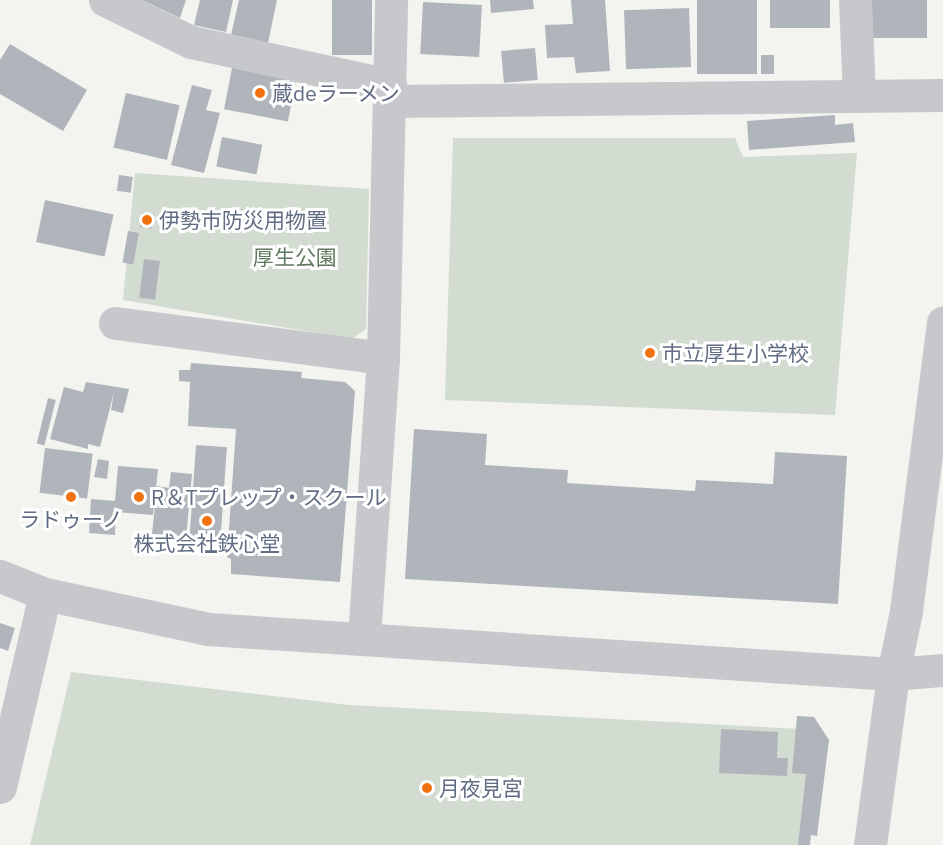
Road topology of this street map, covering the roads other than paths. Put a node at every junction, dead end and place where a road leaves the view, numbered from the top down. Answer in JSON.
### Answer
{"nodes":[{"id":1,"x":105,"y":0,"type":"edge"},
{"id":2,"x":391,"y":0,"type":"edge"},
{"id":3,"x":855,"y":0,"type":"edge"},
{"id":4,"x":389,"y":93,"type":"junction"},
{"id":5,"x":859,"y":95,"type":"junction"},
{"id":6,"x":943,"y":95,"type":"edge"},
{"id":7,"x":943,"y":322,"type":"edge"},
{"id":8,"x":115,"y":323,"type":"dead end"},
{"id":9,"x":383,"y":358,"type":"junction"},
{"id":10,"x":0,"y":576,"type":"edge"},
{"id":11,"x":45,"y":594,"type":"junction"},
{"id":12,"x":364,"y":637,"type":"junction"},
{"id":13,"x":943,"y":670,"type":"edge"},
{"id":14,"x":893,"y":674,"type":"junction"},
{"id":15,"x":0,"y":787,"type":"edge"},
{"id":16,"x":870,"y":845,"type":"edge"}],
"edges":[{"from":1,"to":4,"type":"street"},
{"from":2,"to":4,"type":"street"},
{"from":3,"to":5,"type":"street"},
{"from":4,"to":5,"type":"street"},
{"from":4,"to":9,"type":"street"},
{"from":5,"to":6,"type":"street"},
{"from":7,"to":14,"type":"street"},
{"from":8,"to":9,"type":"street"},
{"from":9,"to":12,"type":"street"},
{"from":10,"to":11,"type":"street"},
{"from":11,"to":12,"type":"street"},
{"from":11,"to":15,"type":"street"},
{"from":12,"to":14,"type":"street"},
{"from":13,"to":14,"type":"street"},
{"from":14,"to":16,"type":"street"}]}
